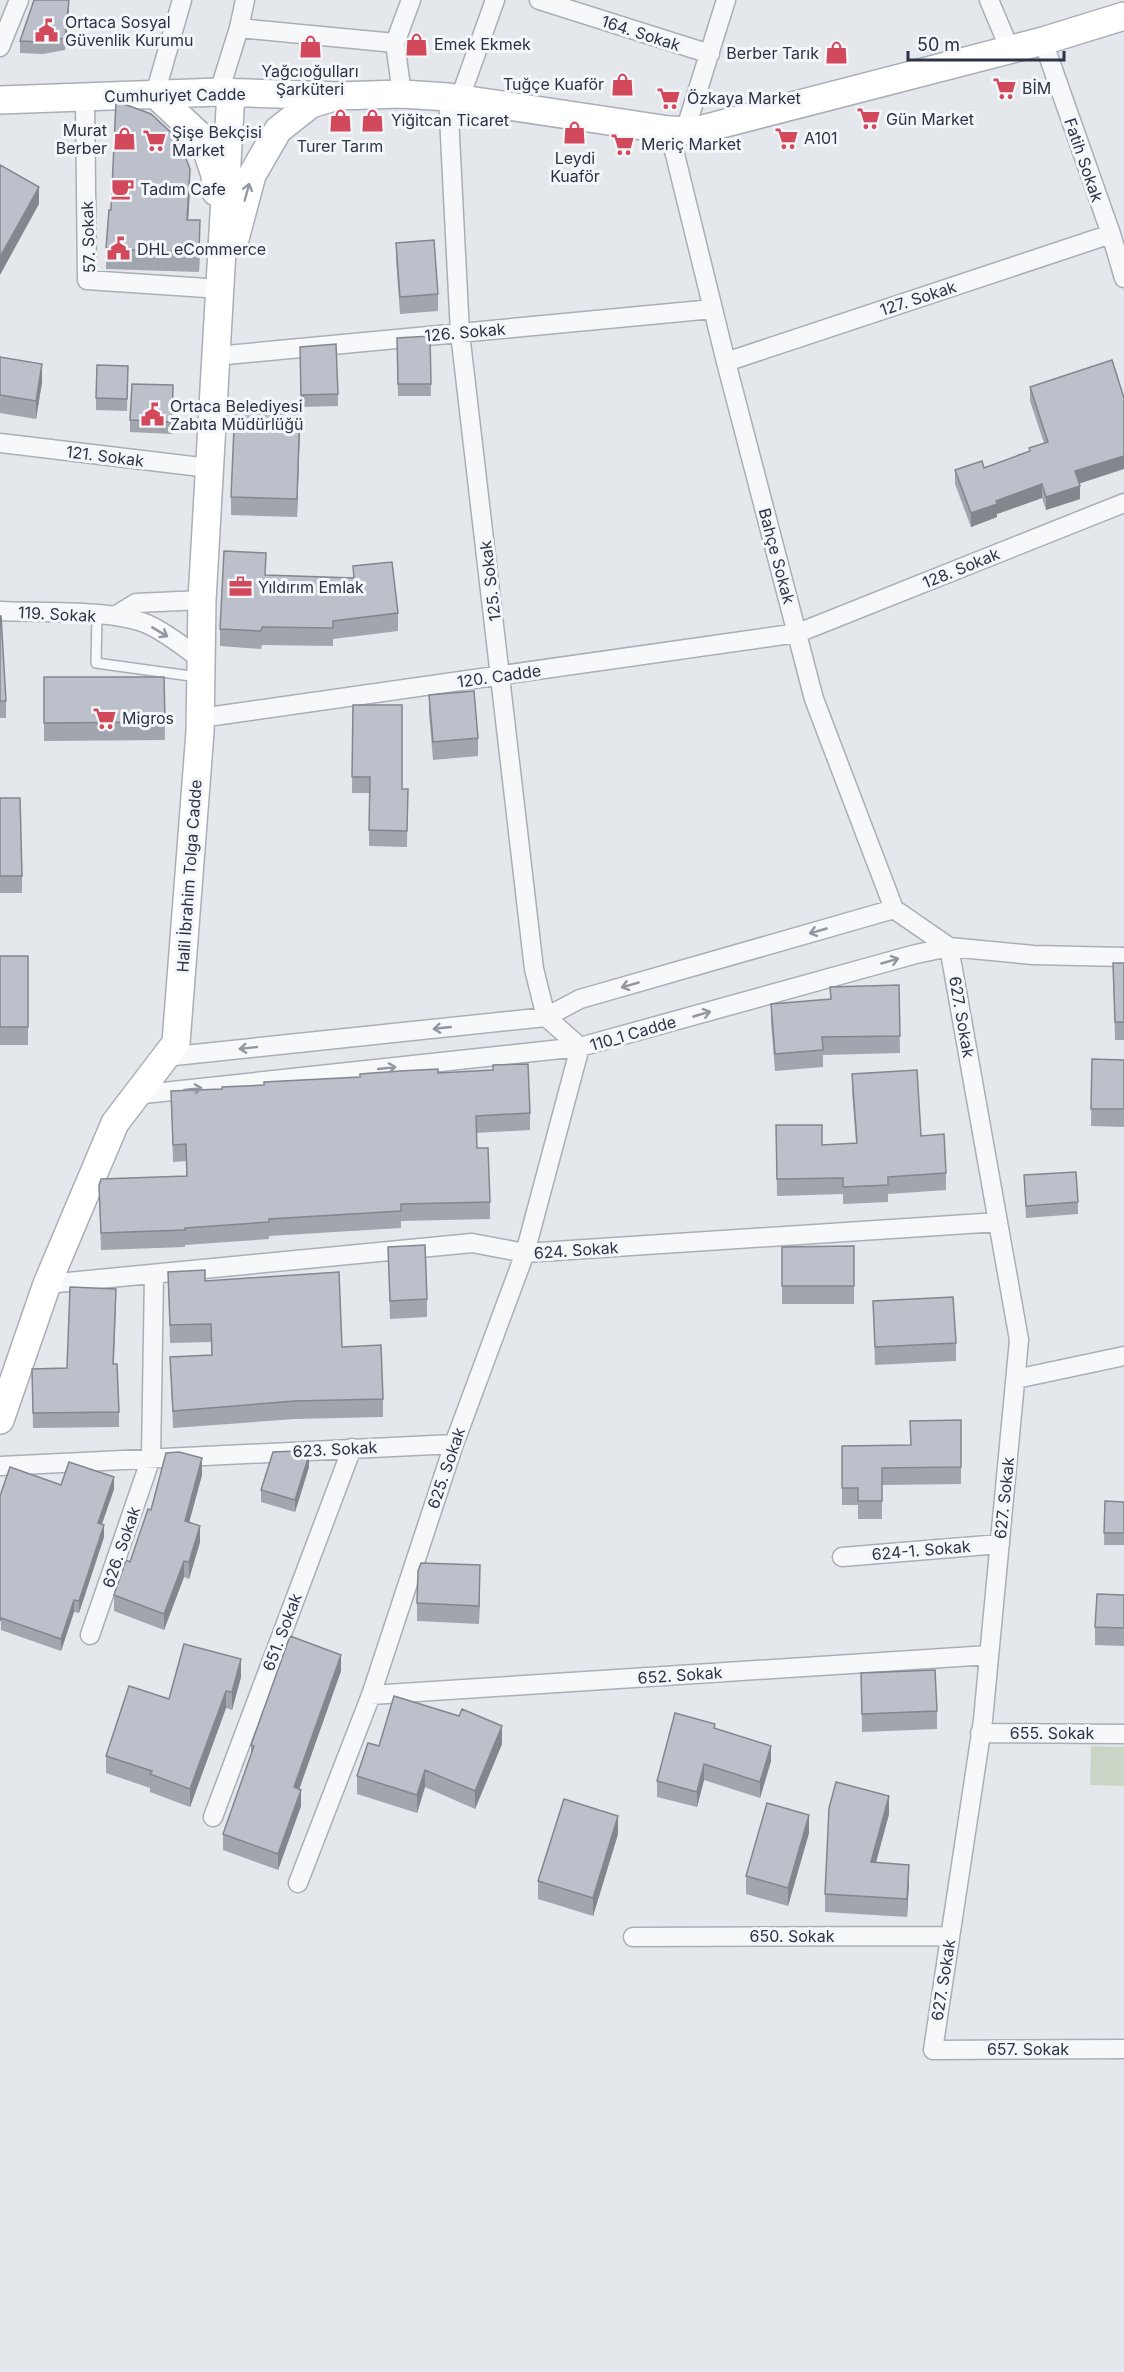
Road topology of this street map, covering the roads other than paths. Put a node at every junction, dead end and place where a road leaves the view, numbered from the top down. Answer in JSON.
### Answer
{"nodes":[{"id":1,"x":19,"y":0,"type":"edge"},
{"id":2,"x":182,"y":0,"type":"edge"},
{"id":3,"x":245,"y":0,"type":"edge"},
{"id":4,"x":411,"y":0,"type":"edge"},
{"id":5,"x":495,"y":0,"type":"edge"},
{"id":6,"x":539,"y":0,"type":"edge"},
{"id":7,"x":726,"y":0,"type":"edge"},
{"id":8,"x":989,"y":0,"type":"edge"},
{"id":9,"x":1124,"y":16,"type":"edge"},
{"id":10,"x":239,"y":28,"type":"junction"},
{"id":11,"x":1043,"y":41,"type":"junction"},
{"id":12,"x":395,"y":43,"type":"junction"},
{"id":13,"x":0,"y":46,"type":"edge"},
{"id":14,"x":1010,"y":50,"type":"junction"},
{"id":15,"x":710,"y":54,"type":"junction"},
{"id":16,"x":225,"y":92,"type":"junction"},
{"id":17,"x":155,"y":94,"type":"junction"},
{"id":18,"x":402,"y":94,"type":"junction"},
{"id":19,"x":338,"y":96,"type":"junction"},
{"id":20,"x":85,"y":97,"type":"junction"},
{"id":21,"x":454,"y":98,"type":"junction"},
{"id":22,"x":0,"y":100,"type":"edge"},
{"id":23,"x":677,"y":130,"type":"junction"},
{"id":24,"x":1111,"y":234,"type":"junction"},
{"id":25,"x":1124,"y":278,"type":"edge"},
{"id":26,"x":221,"y":290,"type":"junction"},
{"id":27,"x":713,"y":309,"type":"junction"},
{"id":28,"x":460,"y":333,"type":"junction"},
{"id":29,"x":216,"y":356,"type":"junction"},
{"id":30,"x":726,"y":362,"type":"junction"},
{"id":31,"x":0,"y":443,"type":"edge"},
{"id":32,"x":209,"y":468,"type":"junction"},
{"id":33,"x":1124,"y":503,"type":"edge"},
{"id":34,"x":202,"y":600,"type":"junction"},
{"id":35,"x":0,"y":611,"type":"edge"},
{"id":36,"x":106,"y":616,"type":"junction"},
{"id":37,"x":798,"y":633,"type":"junction"},
{"id":38,"x":201,"y":668,"type":"junction"},
{"id":39,"x":501,"y":675,"type":"junction"},
{"id":40,"x":200,"y":718,"type":"junction"},
{"id":41,"x":894,"y":909,"type":"junction"},
{"id":42,"x":950,"y":948,"type":"junction"},
{"id":43,"x":1124,"y":957,"type":"edge"},
{"id":44,"x":546,"y":1017,"type":"junction"},
{"id":45,"x":580,"y":1047,"type":"junction"},
{"id":46,"x":165,"y":1057,"type":"junction"},
{"id":47,"x":135,"y":1095,"type":"junction"},
{"id":48,"x":998,"y":1222,"type":"junction"},
{"id":49,"x":525,"y":1253,"type":"junction"},
{"id":50,"x":154,"y":1275,"type":"junction"},
{"id":51,"x":47,"y":1284,"type":"junction"},
{"id":52,"x":1124,"y":1356,"type":"edge"},
{"id":53,"x":1016,"y":1379,"type":"junction"},
{"id":54,"x":0,"y":1420,"type":"edge"},
{"id":55,"x":454,"y":1444,"type":"junction"},
{"id":56,"x":352,"y":1448,"type":"junction"},
{"id":57,"x":151,"y":1458,"type":"junction"},
{"id":58,"x":0,"y":1466,"type":"edge"},
{"id":59,"x":1000,"y":1544,"type":"junction"},
{"id":60,"x":842,"y":1557,"type":"dead end"},
{"id":61,"x":90,"y":1635,"type":"dead end"},
{"id":62,"x":989,"y":1655,"type":"junction"},
{"id":63,"x":371,"y":1695,"type":"junction"},
{"id":64,"x":980,"y":1733,"type":"junction"},
{"id":65,"x":1124,"y":1734,"type":"edge"},
{"id":66,"x":213,"y":1817,"type":"dead end"},
{"id":67,"x":298,"y":1883,"type":"dead end"},
{"id":68,"x":950,"y":1936,"type":"junction"},
{"id":69,"x":633,"y":1937,"type":"dead end"},
{"id":70,"x":1124,"y":2049,"type":"edge"},
{"id":71,"x":933,"y":2050,"type":"joint"}],
"edges":[{"from":1,"to":13,"type":"street"},
{"from":2,"to":17,"type":"street"},
{"from":3,"to":10,"type":"street"},
{"from":4,"to":12,"type":"street"},
{"from":5,"to":21,"type":"street"},
{"from":6,"to":15,"type":"street","name":"164. Sokak"},
{"from":7,"to":15,"type":"street"},
{"from":8,"to":14,"type":"street"},
{"from":9,"to":11,"type":"street","name":"Cumhuriyet Cadde"},
{"from":10,"to":12,"type":"street"},
{"from":10,"to":16,"type":"street"},
{"from":11,"to":14,"type":"street","name":"Cumhuriyet Cadde"},
{"from":11,"to":24,"type":"street","name":"Fatih Sokak"},
{"from":12,"to":18,"type":"street"},
{"from":14,"to":23,"type":"street","name":"Cumhuriyet Cadde"},
{"from":15,"to":23,"type":"street"},
{"from":16,"to":17,"type":"street","name":"Cumhuriyet Cadde"},
{"from":16,"to":19,"type":"street","name":"Cumhuriyet Cadde"},
{"from":16,"to":26,"type":"street"},
{"from":17,"to":20,"type":"street","name":"Cumhuriyet Cadde"},
{"from":17,"to":26,"type":"street"},
{"from":18,"to":19,"type":"street","name":"Cumhuriyet Cadde"},
{"from":18,"to":21,"type":"street","name":"Cumhuriyet Cadde"},
{"from":26,"to":19,"type":"street","one_way":true},
{"from":20,"to":22,"type":"street","name":"Cumhuriyet Cadde"},
{"from":20,"to":26,"type":"street","name":"57. Sokak"},
{"from":21,"to":23,"type":"street","name":"Cumhuriyet Cadde"},
{"from":21,"to":28,"type":"street","name":"125. Sokak"},
{"from":23,"to":27,"type":"street","name":"Bahçe Sokak"},
{"from":24,"to":25,"type":"street","name":"Fatih Sokak"},
{"from":24,"to":30,"type":"street","name":"127. Sokak"},
{"from":26,"to":29,"type":"street","name":"Halil İbrahim Tolga Cadde"},
{"from":27,"to":28,"type":"street","name":"126. Sokak"},
{"from":27,"to":30,"type":"street","name":"Bahçe Sokak"},
{"from":28,"to":29,"type":"street","name":"126. Sokak"},
{"from":28,"to":39,"type":"street","name":"125. Sokak"},
{"from":29,"to":32,"type":"street","name":"Halil İbrahim Tolga Cadde"},
{"from":30,"to":37,"type":"street","name":"Bahçe Sokak"},
{"from":31,"to":32,"type":"street","name":"121. Sokak"},
{"from":32,"to":34,"type":"street","name":"Halil İbrahim Tolga Cadde"},
{"from":33,"to":37,"type":"street","name":"128. Sokak"},
{"from":34,"to":36,"type":"street"},
{"from":34,"to":38,"type":"street","name":"Halil İbrahim Tolga Cadde"},
{"from":35,"to":36,"type":"street","name":"119. Sokak"},
{"from":36,"to":38,"type":"street","name":"119. Sokak","one_way":true},
{"from":36,"to":38,"type":"lane"},
{"from":37,"to":39,"type":"street","name":"120. Cadde"},
{"from":37,"to":41,"type":"street","name":"Bahçe Sokak"},
{"from":38,"to":40,"type":"street","name":"Halil İbrahim Tolga Cadde"},
{"from":39,"to":40,"type":"street","name":"120. Cadde"},
{"from":39,"to":44,"type":"street","name":"125. Sokak"},
{"from":40,"to":46,"type":"street","name":"Halil İbrahim Tolga Cadde"},
{"from":41,"to":42,"type":"street"},
{"from":41,"to":44,"type":"street","one_way":true},
{"from":42,"to":43,"type":"street","name":"110_1 Cadde"},
{"from":45,"to":42,"type":"street","name":"110_1 Cadde","one_way":true},
{"from":42,"to":48,"type":"street","name":"627. Sokak"},
{"from":44,"to":45,"type":"street"},
{"from":44,"to":46,"type":"street","one_way":true},
{"from":47,"to":45,"type":"street","name":"110_1 Cadde","one_way":true},
{"from":45,"to":49,"type":"street","name":"625. Sokak"},
{"from":46,"to":47,"type":"street","name":"Halil İbrahim Tolga Cadde"},
{"from":47,"to":51,"type":"street","name":"Halil İbrahim Tolga Cadde"},
{"from":48,"to":49,"type":"street","name":"624. Sokak"},
{"from":48,"to":53,"type":"street","name":"627. Sokak"},
{"from":49,"to":50,"type":"street","name":"624. Sokak"},
{"from":49,"to":55,"type":"street","name":"625. Sokak"},
{"from":50,"to":51,"type":"street","name":"624. Sokak"},
{"from":50,"to":57,"type":"street","name":"626. Sokak"},
{"from":51,"to":54,"type":"street","name":"Halil İbrahim Tolga Cadde"},
{"from":52,"to":53,"type":"street"},
{"from":53,"to":59,"type":"street","name":"627. Sokak"},
{"from":55,"to":56,"type":"street","name":"623. Sokak"},
{"from":55,"to":63,"type":"street","name":"625. Sokak"},
{"from":56,"to":57,"type":"street","name":"623. Sokak"},
{"from":56,"to":66,"type":"street","name":"651. Sokak"},
{"from":57,"to":58,"type":"street","name":"623. Sokak"},
{"from":57,"to":61,"type":"street","name":"626. Sokak"},
{"from":59,"to":60,"type":"street","name":"624-1. Sokak"},
{"from":59,"to":62,"type":"street","name":"627. Sokak"},
{"from":62,"to":63,"type":"street","name":"652. Sokak"},
{"from":62,"to":64,"type":"street","name":"627. Sokak"},
{"from":63,"to":67,"type":"street","name":"625. Sokak"},
{"from":64,"to":65,"type":"street","name":"655. Sokak"},
{"from":64,"to":68,"type":"street","name":"627. Sokak"},
{"from":68,"to":69,"type":"street","name":"650. Sokak"},
{"from":68,"to":71,"type":"street","name":"627. Sokak"},
{"from":70,"to":71,"type":"street","name":"657. Sokak"}]}
